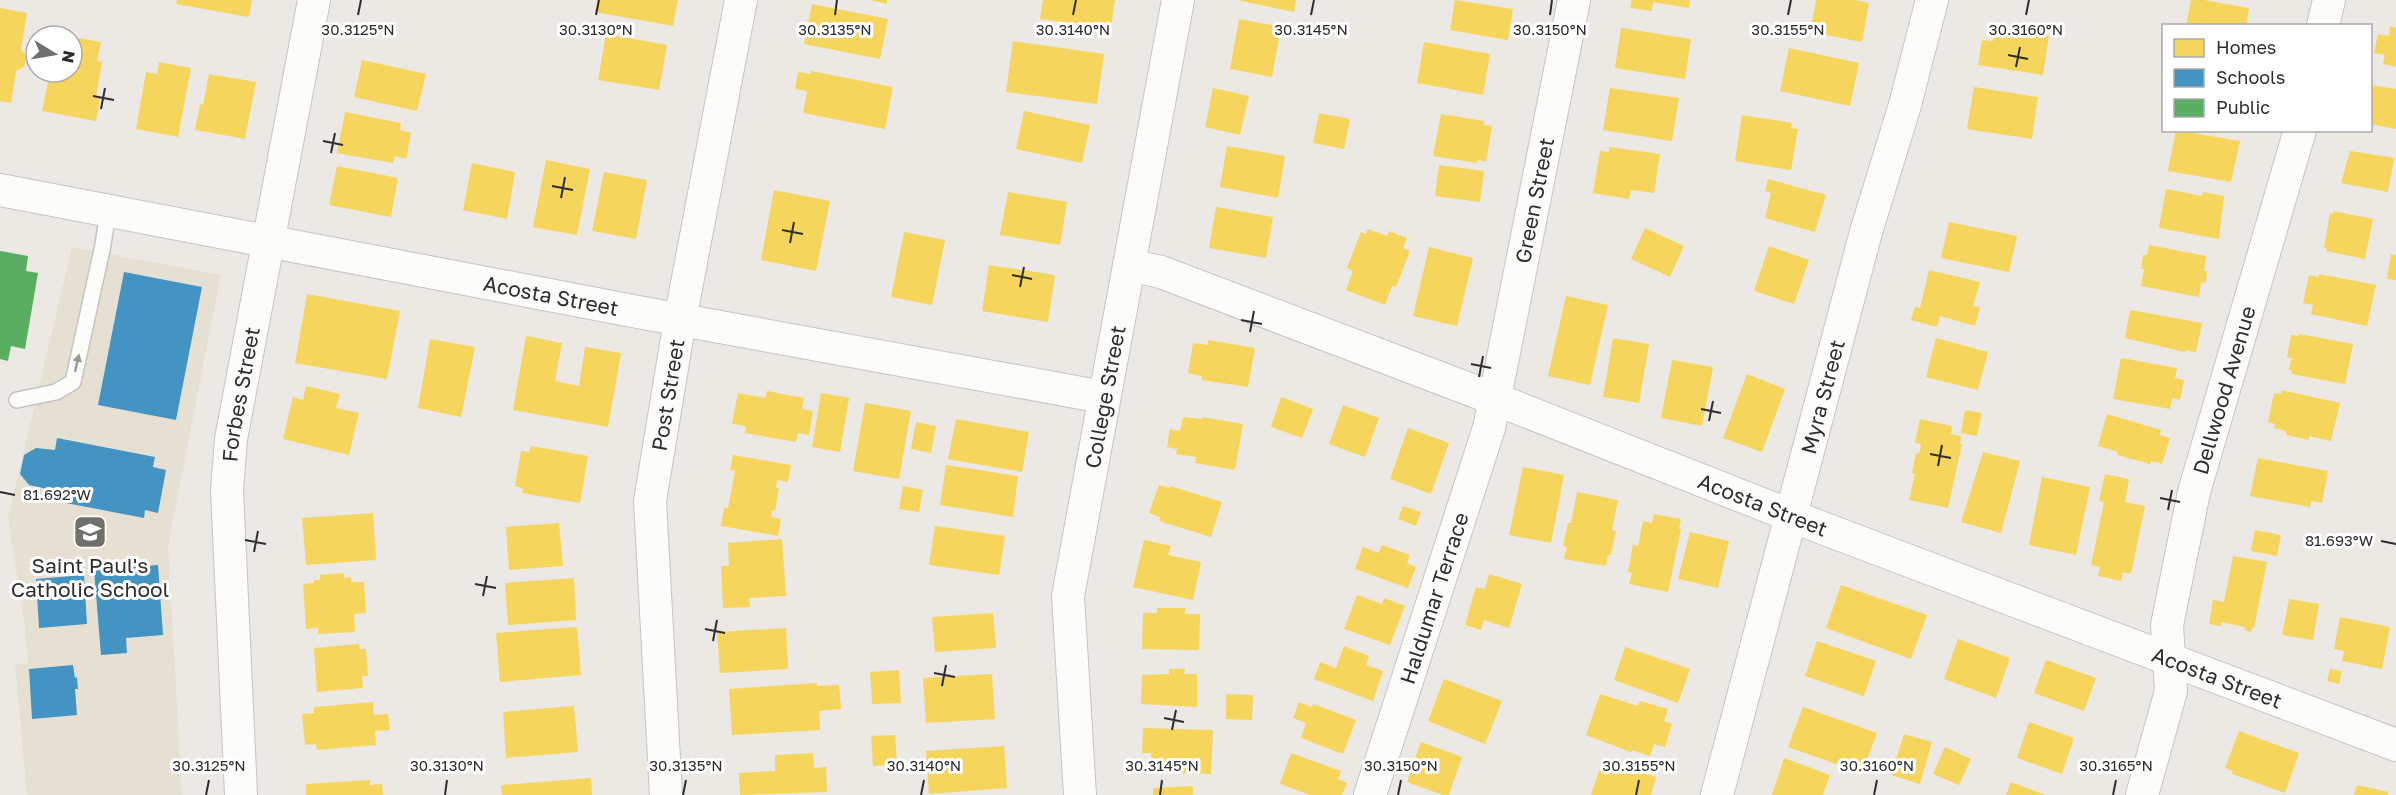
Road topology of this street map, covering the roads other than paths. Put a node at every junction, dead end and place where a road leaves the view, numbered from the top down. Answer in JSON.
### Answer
{"nodes":[{"id":1,"x":314,"y":0,"type":"edge"},
{"id":2,"x":741,"y":0,"type":"edge"},
{"id":3,"x":1178,"y":0,"type":"edge"},
{"id":4,"x":1574,"y":0,"type":"edge"},
{"id":5,"x":1932,"y":0,"type":"edge"},
{"id":6,"x":2329,"y":0,"type":"edge"},
{"id":7,"x":2324,"y":24,"type":"edge"},
{"id":8,"x":2299,"y":132,"type":"edge"},
{"id":9,"x":0,"y":190,"type":"edge"},
{"id":10,"x":108,"y":211,"type":"junction"},
{"id":11,"x":269,"y":242,"type":"junction"},
{"id":12,"x":1129,"y":265,"type":"junction"},
{"id":13,"x":680,"y":320,"type":"junction"},
{"id":14,"x":1103,"y":397,"type":"junction"},
{"id":15,"x":1495,"y":399,"type":"junction"},
{"id":16,"x":17,"y":400,"type":"dead end"},
{"id":17,"x":1792,"y":516,"type":"junction"},
{"id":18,"x":2168,"y":658,"type":"junction"},
{"id":19,"x":2396,"y":745,"type":"edge"},
{"id":20,"x":241,"y":795,"type":"edge"},
{"id":21,"x":666,"y":795,"type":"edge"},
{"id":22,"x":1080,"y":795,"type":"edge"},
{"id":23,"x":1370,"y":795,"type":"edge"},
{"id":24,"x":1717,"y":795,"type":"edge"},
{"id":25,"x":2142,"y":795,"type":"edge"}],
"edges":[{"from":1,"to":11,"type":"street","name":"Forbes Street"},
{"from":2,"to":13,"type":"street","name":"Post Street"},
{"from":3,"to":12,"type":"street","name":"College Street"},
{"from":4,"to":15,"type":"street","name":"Green Street"},
{"from":5,"to":17,"type":"street","name":"Myra Street"},
{"from":6,"to":7,"type":"street"},
{"from":8,"to":18,"type":"street","name":"Dellwood Avenue"},
{"from":9,"to":10,"type":"street","name":"Acosta Street"},
{"from":10,"to":11,"type":"street","name":"Acosta Street"},
{"from":16,"to":10,"type":"lane","one_way":true},
{"from":11,"to":13,"type":"street","name":"Acosta Street"},
{"from":11,"to":20,"type":"street","name":"Forbes Street"},
{"from":12,"to":14,"type":"street","name":"College Street"},
{"from":12,"to":15,"type":"street","name":"Acosta Street"},
{"from":13,"to":14,"type":"street","name":"Acosta Street"},
{"from":13,"to":21,"type":"street","name":"Post Street"},
{"from":14,"to":22,"type":"street","name":"College Street"},
{"from":15,"to":17,"type":"street","name":"Acosta Street"},
{"from":15,"to":23,"type":"street","name":"Haldumar Terrace"},
{"from":17,"to":18,"type":"street","name":"Acosta Street"},
{"from":17,"to":24,"type":"street","name":"Myra Street"},
{"from":18,"to":19,"type":"street","name":"Acosta Street"},
{"from":18,"to":25,"type":"street","name":"Dellwood Avenue"}]}
